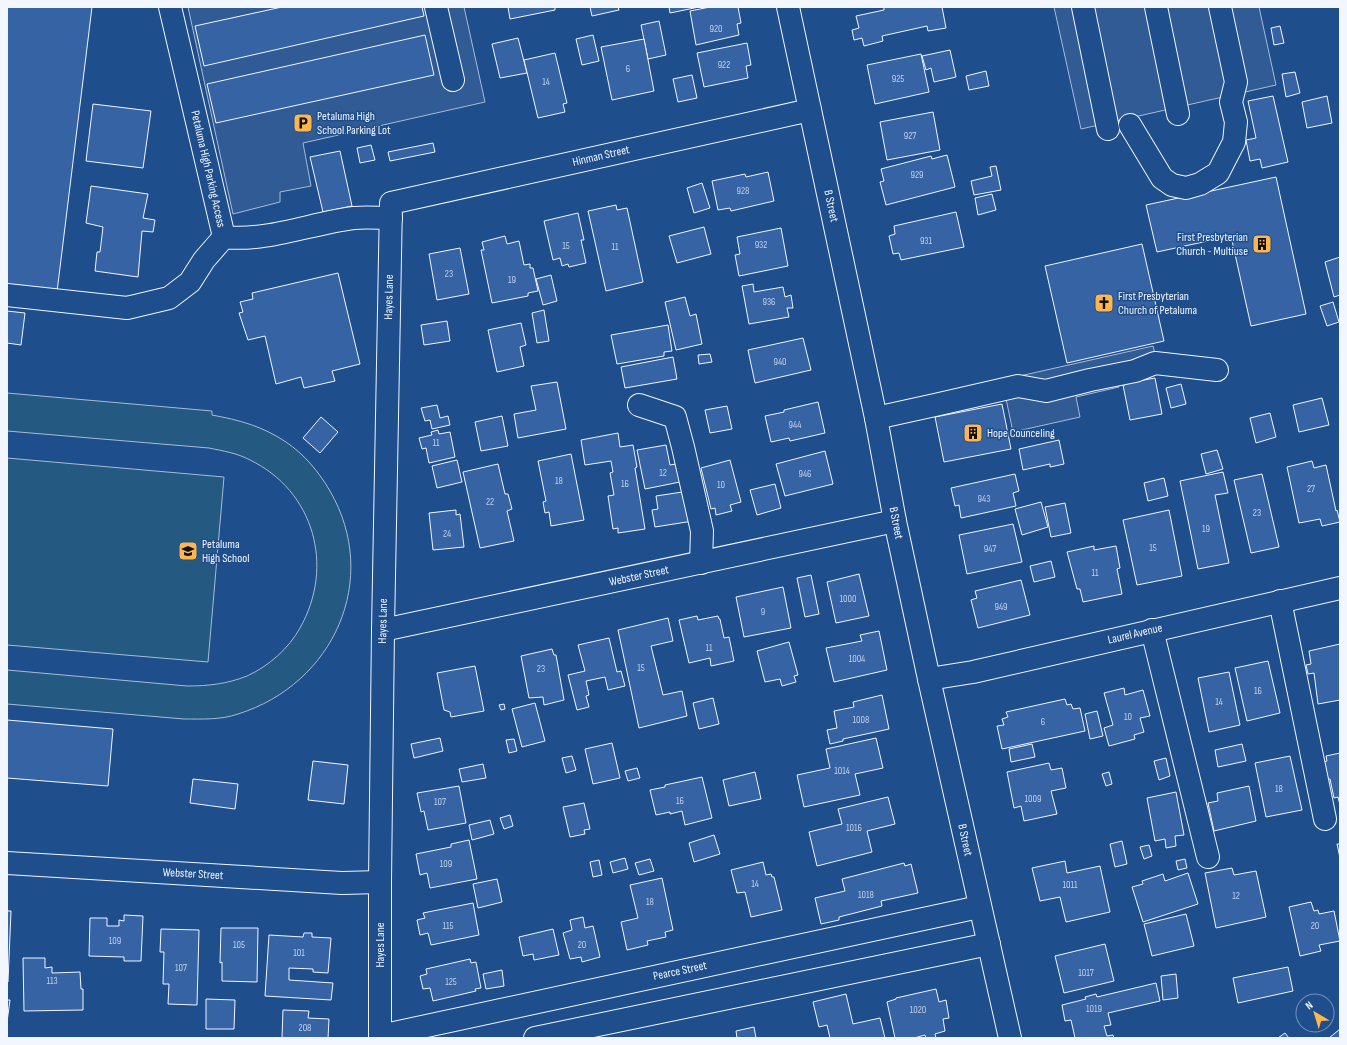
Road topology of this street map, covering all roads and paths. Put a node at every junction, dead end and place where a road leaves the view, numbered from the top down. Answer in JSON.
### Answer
{"nodes":[{"id":1,"x":170,"y":7,"type":"edge"},
{"id":2,"x":436,"y":7,"type":"edge"},
{"id":3,"x":788,"y":7,"type":"edge"},
{"id":4,"x":1083,"y":7,"type":"edge"},
{"id":5,"x":1156,"y":7,"type":"edge"},
{"id":6,"x":1220,"y":7,"type":"edge"},
{"id":7,"x":453,"y":80,"type":"dead end"},
{"id":8,"x":810,"y":110,"type":"junction"},
{"id":9,"x":1178,"y":114,"type":"dead end"},
{"id":10,"x":1130,"y":125,"type":"dead end"},
{"id":11,"x":1108,"y":129,"type":"dead end"},
{"id":12,"x":391,"y":211,"type":"junction"},
{"id":13,"x":224,"y":237,"type":"junction"},
{"id":14,"x":7,"y":295,"type":"edge"},
{"id":15,"x":1217,"y":370,"type":"dead end"},
{"id":16,"x":639,"y":405,"type":"dead end"},
{"id":17,"x":876,"y":418,"type":"junction"},
{"id":18,"x":896,"y":521,"type":"junction"},
{"id":19,"x":701,"y":563,"type":"junction"},
{"id":20,"x":1340,"y":588,"type":"edge"},
{"id":21,"x":1280,"y":601,"type":"junction"},
{"id":22,"x":383,"y":630,"type":"junction"},
{"id":23,"x":1152,"y":630,"type":"junction"},
{"id":24,"x":929,"y":679,"type":"junction"},
{"id":25,"x":1325,"y":819,"type":"dead end"},
{"id":26,"x":1208,"y":857,"type":"dead end"},
{"id":27,"x":7,"y":863,"type":"edge"},
{"id":28,"x":380,"y":882,"type":"junction"},
{"id":29,"x":979,"y":907,"type":"junction"},
{"id":30,"x":989,"y":944,"type":"junction"},
{"id":31,"x":380,"y":1037,"type":"edge"},
{"id":32,"x":535,"y":1038,"type":"edge"},
{"id":33,"x":1010,"y":1038,"type":"edge"}],
"edges":[{"from":1,"to":13,"type":"street","name":"Petaluma High Parking Access"},
{"from":2,"to":7,"type":"street"},
{"from":3,"to":8,"type":"street","name":"B Street"},
{"from":4,"to":11,"type":"street"},
{"from":5,"to":9,"type":"street"},
{"from":6,"to":10,"type":"street"},
{"from":8,"to":12,"type":"street","name":"Hinman Street"},
{"from":8,"to":17,"type":"street","name":"B Street"},
{"from":12,"to":13,"type":"street","name":"Petaluma High Parking Access"},
{"from":12,"to":22,"type":"street","name":"Hayes Lane"},
{"from":13,"to":14,"type":"street"},
{"from":15,"to":17,"type":"street"},
{"from":16,"to":19,"type":"street"},
{"from":17,"to":18,"type":"street","name":"B Street"},
{"from":18,"to":19,"type":"street","name":"Webster Street"},
{"from":18,"to":24,"type":"street","name":"B Street"},
{"from":19,"to":22,"type":"street","name":"Webster Street"},
{"from":20,"to":21,"type":"street","name":"Laurel Avenue"},
{"from":21,"to":23,"type":"street","name":"Laurel Avenue"},
{"from":21,"to":25,"type":"street"},
{"from":22,"to":28,"type":"street","name":"Hayes Lane"},
{"from":23,"to":24,"type":"street","name":"Laurel Avenue"},
{"from":23,"to":26,"type":"street"},
{"from":24,"to":29,"type":"street","name":"B Street"},
{"from":27,"to":28,"type":"street","name":"Webster Street"},
{"from":28,"to":31,"type":"street","name":"Hayes Lane"},
{"from":29,"to":30,"type":"street","name":"B Street"},
{"from":29,"to":31,"type":"street","name":"Pearce Street"},
{"from":30,"to":32,"type":"street"},
{"from":30,"to":33,"type":"street","name":"B Street"}]}
